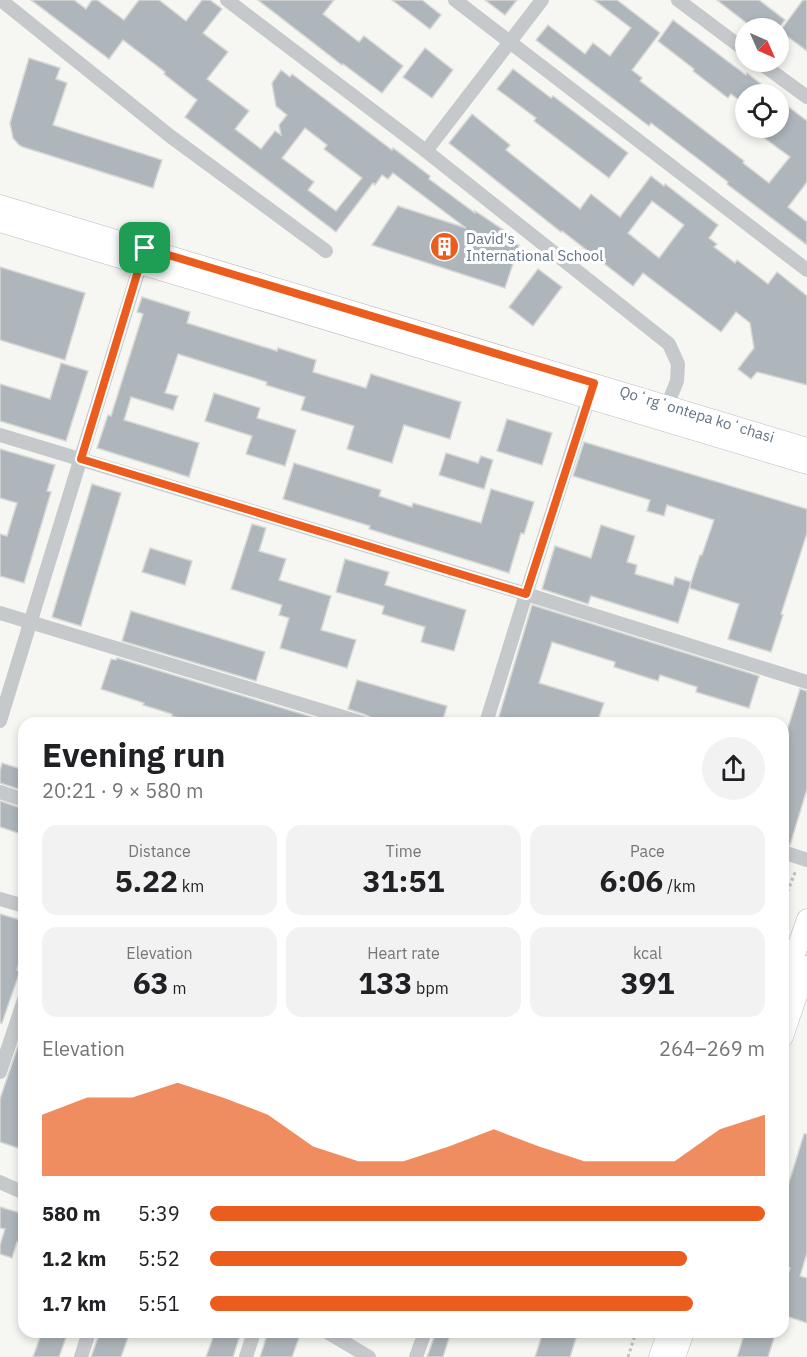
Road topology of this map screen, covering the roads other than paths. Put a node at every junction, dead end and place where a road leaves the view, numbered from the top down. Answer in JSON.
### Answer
{"nodes":[{"id":1,"x":2,"y":0,"type":"edge"},
{"id":2,"x":227,"y":0,"type":"edge"},
{"id":3,"x":455,"y":0,"type":"edge"},
{"id":4,"x":542,"y":0,"type":"edge"},
{"id":5,"x":678,"y":0,"type":"edge"},
{"id":6,"x":0,"y":6,"type":"edge"},
{"id":7,"x":510,"y":42,"type":"junction"},
{"id":8,"x":735,"y":43,"type":"edge"},
{"id":9,"x":773,"y":72,"type":"edge"},
{"id":10,"x":807,"y":97,"type":"edge"},
{"id":11,"x":426,"y":151,"type":"junction"},
{"id":12,"x":0,"y":205,"type":"edge"},
{"id":13,"x":0,"y":222,"type":"edge"},
{"id":14,"x":326,"y":251,"type":"dead end"},
{"id":15,"x":143,"y":256,"type":"junction"},
{"id":16,"x":807,"y":270,"type":"edge"},
{"id":17,"x":591,"y":391,"type":"junction"},
{"id":18,"x":667,"y":405,"type":"junction"},
{"id":19,"x":0,"y":435,"type":"edge"},
{"id":20,"x":807,"y":448,"type":"edge"},
{"id":21,"x":81,"y":459,"type":"junction"},
{"id":22,"x":807,"y":464,"type":"edge"},
{"id":23,"x":526,"y":594,"type":"junction"},
{"id":24,"x":0,"y":613,"type":"edge"},
{"id":25,"x":30,"y":622,"type":"junction"},
{"id":26,"x":807,"y":682,"type":"edge"},
{"id":27,"x":343,"y":717,"type":"edge"},
{"id":28,"x":488,"y":717,"type":"edge"},
{"id":29,"x":0,"y":720,"type":"edge"},
{"id":30,"x":0,"y":792,"type":"edge"},
{"id":31,"x":18,"y":798,"type":"edge"},
{"id":32,"x":789,"y":854,"type":"edge"},
{"id":33,"x":807,"y":860,"type":"edge"},
{"id":34,"x":0,"y":900,"type":"edge"},
{"id":35,"x":18,"y":904,"type":"edge"},
{"id":36,"x":807,"y":919,"type":"edge"},
{"id":37,"x":807,"y":966,"type":"edge"},
{"id":38,"x":789,"y":972,"type":"edge"},
{"id":39,"x":800,"y":1010,"type":"edge"},
{"id":40,"x":18,"y":1018,"type":"edge"},
{"id":41,"x":789,"y":1026,"type":"edge"},
{"id":42,"x":0,"y":1072,"type":"edge"},
{"id":43,"x":0,"y":1182,"type":"edge"},
{"id":44,"x":18,"y":1190,"type":"edge"},
{"id":45,"x":87,"y":1338,"type":"edge"},
{"id":46,"x":252,"y":1338,"type":"edge"},
{"id":47,"x":337,"y":1338,"type":"edge"},
{"id":48,"x":423,"y":1338,"type":"edge"},
{"id":49,"x":666,"y":1338,"type":"edge"},
{"id":50,"x":682,"y":1338,"type":"edge"},
{"id":51,"x":81,"y":1357,"type":"edge"},
{"id":52,"x":246,"y":1357,"type":"edge"},
{"id":53,"x":369,"y":1357,"type":"edge"},
{"id":54,"x":416,"y":1357,"type":"edge"},
{"id":55,"x":659,"y":1357,"type":"edge"},
{"id":56,"x":675,"y":1357,"type":"edge"}],
"edges":[{"from":1,"to":6,"type":"street"},
{"from":1,"to":14,"type":"street"},
{"from":2,"to":11,"type":"street"},
{"from":3,"to":7,"type":"street"},
{"from":4,"to":7,"type":"street"},
{"from":5,"to":8,"type":"street"},
{"from":7,"to":11,"type":"street"},
{"from":7,"to":16,"type":"street"},
{"from":9,"to":10,"type":"street"},
{"from":11,"to":18,"type":"street"},
{"from":12,"to":15,"type":"main road","name":"Qoʻrgʻontepa koʻchasi"},
{"from":13,"to":15,"type":"main road","name":"Qoʻrgʻontepa koʻchasi"},
{"from":15,"to":17,"type":"main road","name":"Qoʻrgʻontepa koʻchasi"},
{"from":15,"to":21,"type":"street"},
{"from":17,"to":18,"type":"main road","name":"Qoʻrgʻontepa koʻchasi"},
{"from":17,"to":22,"type":"main road","name":"Qoʻrgʻontepa koʻchasi"},
{"from":17,"to":23,"type":"street"},
{"from":18,"to":20,"type":"main road","name":"Qoʻrgʻontepa koʻchasi"},
{"from":19,"to":21,"type":"street"},
{"from":21,"to":23,"type":"street"},
{"from":21,"to":25,"type":"street"},
{"from":23,"to":26,"type":"street"},
{"from":23,"to":28,"type":"street"},
{"from":24,"to":25,"type":"street"},
{"from":25,"to":27,"type":"street"},
{"from":25,"to":29,"type":"street"},
{"from":30,"to":31,"type":"street"},
{"from":32,"to":33,"type":"street"},
{"from":34,"to":35,"type":"street"},
{"from":36,"to":38,"type":"main road"},
{"from":37,"to":39,"type":"main road"},
{"from":39,"to":41,"type":"main road"},
{"from":40,"to":42,"type":"street"},
{"from":43,"to":44,"type":"street"},
{"from":45,"to":51,"type":"street"},
{"from":46,"to":52,"type":"street"},
{"from":47,"to":53,"type":"street"},
{"from":48,"to":54,"type":"street"},
{"from":49,"to":55,"type":"main road"},
{"from":50,"to":56,"type":"main road"}]}
